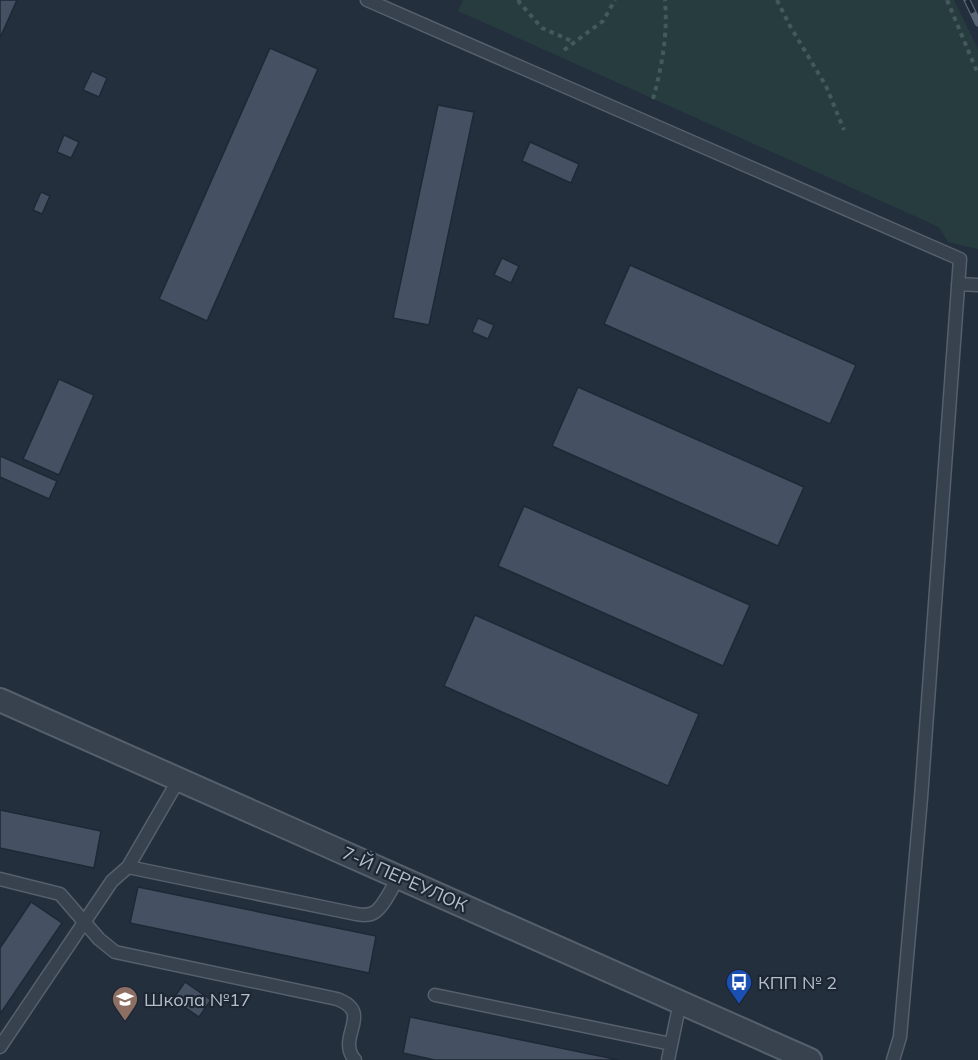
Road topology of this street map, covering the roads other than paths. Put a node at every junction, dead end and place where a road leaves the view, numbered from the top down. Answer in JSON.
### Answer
{"nodes":[{"id":1,"x":367,"y":0,"type":"edge"},
{"id":2,"x":958,"y":284,"type":"junction"},
{"id":3,"x":978,"y":285,"type":"edge"},
{"id":4,"x":0,"y":700,"type":"edge"},
{"id":5,"x":179,"y":779,"type":"junction"},
{"id":6,"x":128,"y":867,"type":"junction"},
{"id":7,"x":399,"y":876,"type":"junction"},
{"id":8,"x":0,"y":879,"type":"edge"},
{"id":9,"x":85,"y":921,"type":"junction"},
{"id":10,"x":435,"y":995,"type":"dead end"},
{"id":11,"x":680,"y":1002,"type":"junction"},
{"id":12,"x":671,"y":1044,"type":"junction"},
{"id":13,"x":0,"y":1047,"type":"edge"},
{"id":14,"x":355,"y":1060,"type":"edge"},
{"id":15,"x":668,"y":1060,"type":"edge"},
{"id":16,"x":810,"y":1060,"type":"edge"},
{"id":17,"x":893,"y":1060,"type":"edge"}],
"edges":[{"from":1,"to":2,"type":"lane"},
{"from":2,"to":3,"type":"lane"},
{"from":2,"to":17,"type":"lane"},
{"from":4,"to":5,"type":"street","name":"7-Й ПЕРЕУЛОК"},
{"from":5,"to":6,"type":"lane"},
{"from":5,"to":7,"type":"street","name":"7-Й ПЕРЕУЛОК"},
{"from":6,"to":7,"type":"lane"},
{"from":6,"to":9,"type":"lane"},
{"from":7,"to":11,"type":"street","name":"7-Й ПЕРЕУЛОК"},
{"from":8,"to":9,"type":"lane"},
{"from":9,"to":13,"type":"lane"},
{"from":9,"to":14,"type":"lane"},
{"from":10,"to":12,"type":"lane"},
{"from":11,"to":12,"type":"lane"},
{"from":11,"to":16,"type":"street","name":"7-Й ПЕРЕУЛОК"},
{"from":12,"to":15,"type":"lane"}]}
